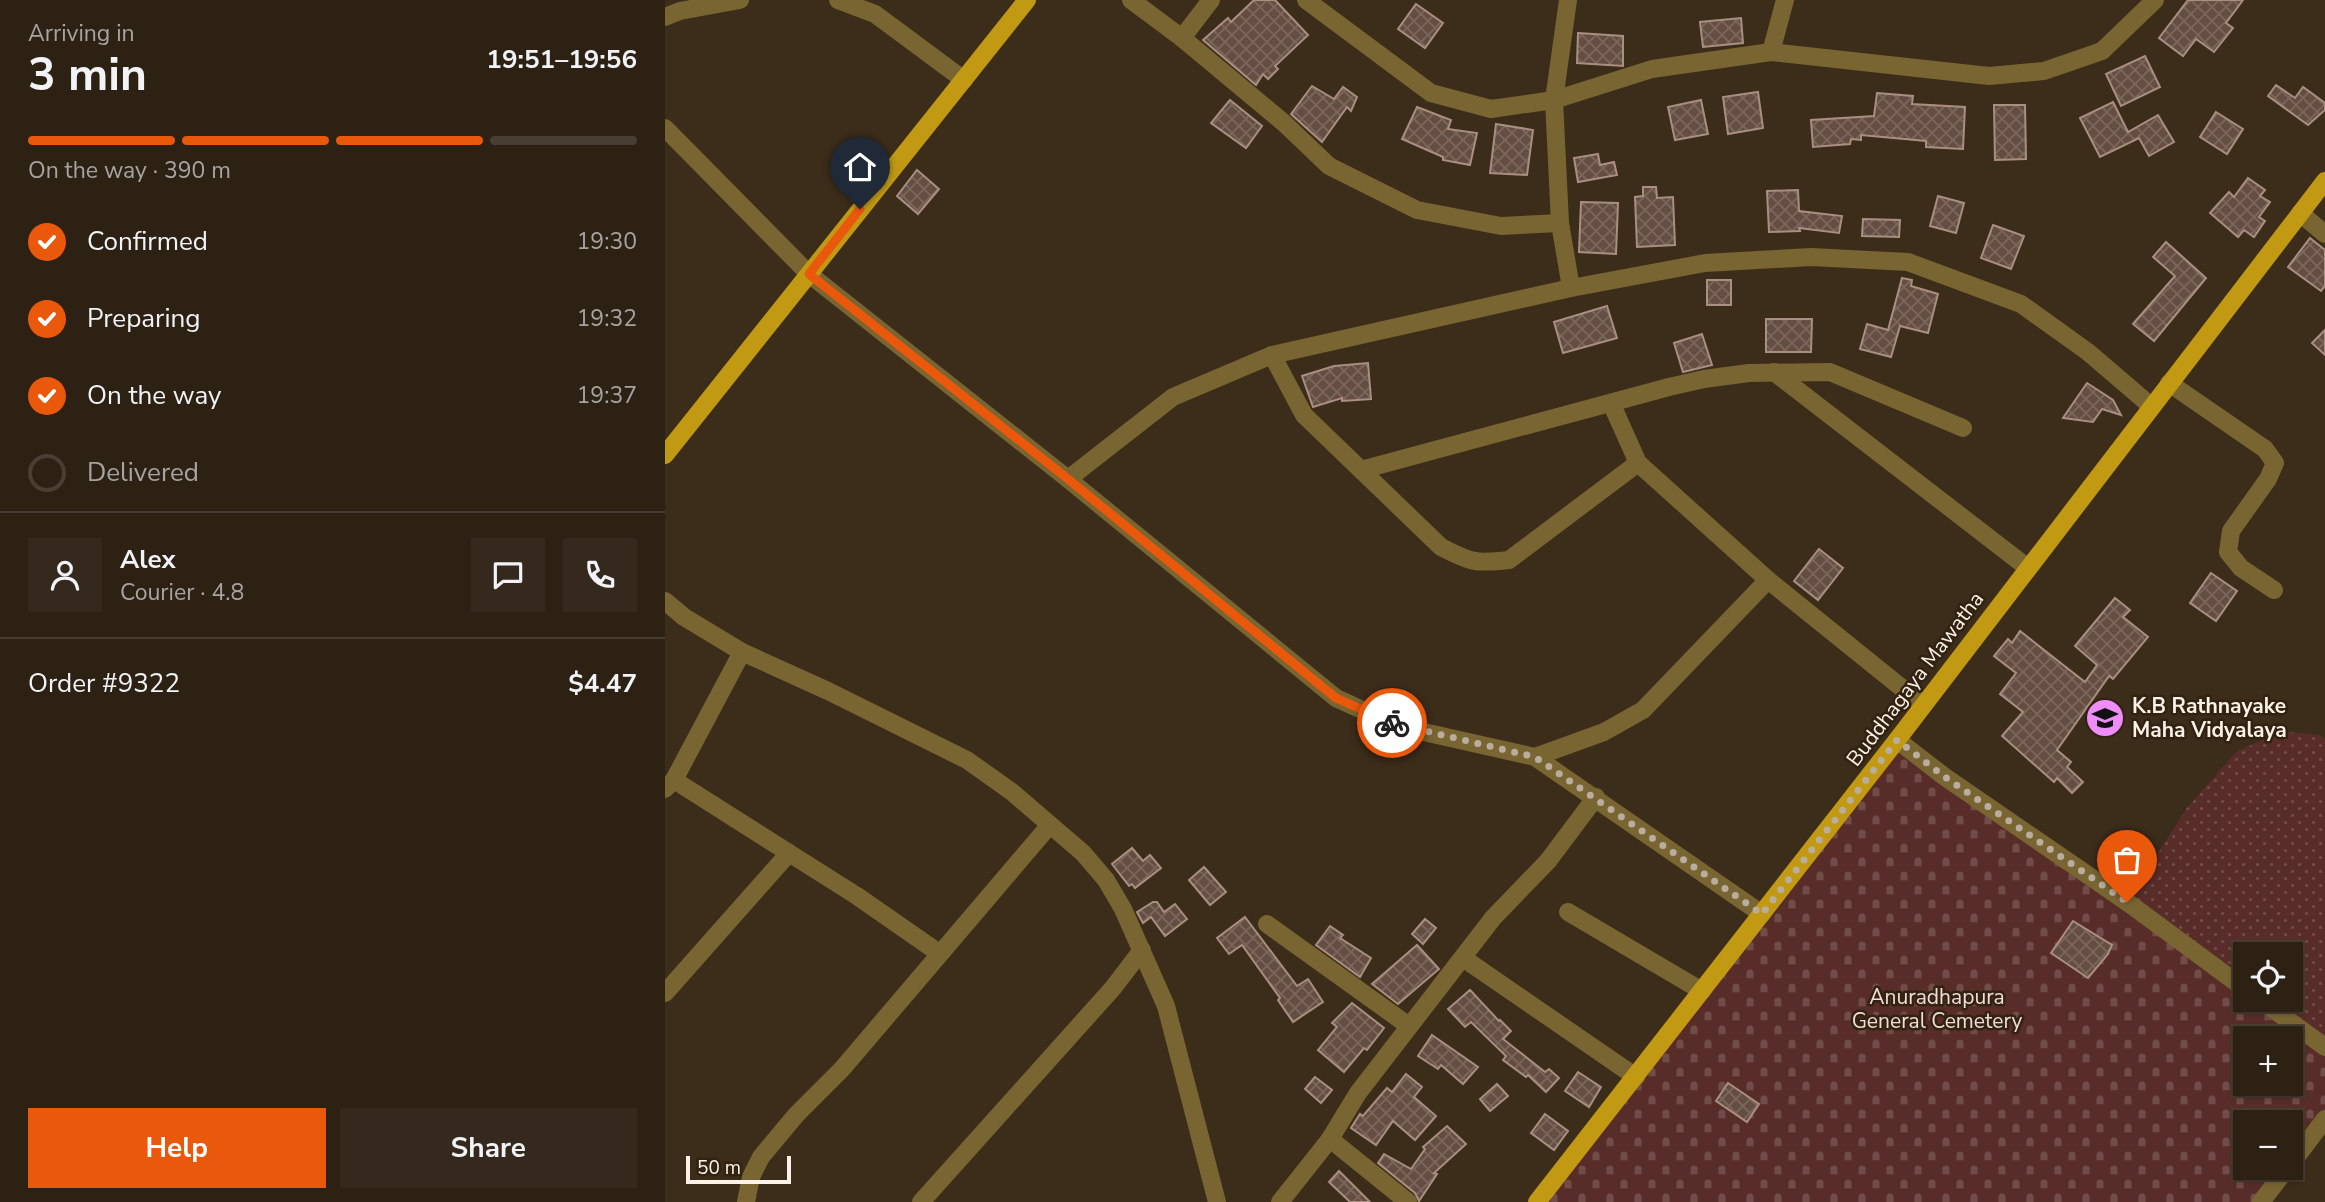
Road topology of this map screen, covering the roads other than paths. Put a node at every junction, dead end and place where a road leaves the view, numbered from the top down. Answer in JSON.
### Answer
{"nodes":[{"id":1,"x":740,"y":0,"type":"edge"},
{"id":2,"x":838,"y":0,"type":"edge"},
{"id":3,"x":1027,"y":0,"type":"edge"},
{"id":4,"x":1131,"y":0,"type":"edge"},
{"id":5,"x":1211,"y":0,"type":"edge"},
{"id":6,"x":1306,"y":0,"type":"edge"},
{"id":7,"x":1568,"y":0,"type":"edge"},
{"id":8,"x":1785,"y":0,"type":"edge"},
{"id":9,"x":2150,"y":2,"type":"edge"},
{"id":10,"x":665,"y":17,"type":"edge"},
{"id":11,"x":1182,"y":38,"type":"junction"},
{"id":12,"x":1771,"y":52,"type":"junction"},
{"id":13,"x":964,"y":80,"type":"junction"},
{"id":14,"x":1554,"y":100,"type":"junction"},
{"id":15,"x":665,"y":128,"type":"edge"},
{"id":16,"x":2325,"y":181,"type":"edge"},
{"id":17,"x":2300,"y":213,"type":"junction"},
{"id":18,"x":1560,"y":223,"type":"junction"},
{"id":19,"x":2325,"y":234,"type":"edge"},
{"id":20,"x":809,"y":274,"type":"junction"},
{"id":21,"x":1571,"y":288,"type":"junction"},
{"id":22,"x":1272,"y":355,"type":"junction"},
{"id":23,"x":1774,"y":372,"type":"junction"},
{"id":24,"x":2169,"y":383,"type":"junction"},
{"id":25,"x":1612,"y":405,"type":"junction"},
{"id":26,"x":2151,"y":406,"type":"junction"},
{"id":27,"x":1963,"y":428,"type":"dead end"},
{"id":28,"x":665,"y":454,"type":"edge"},
{"id":29,"x":1638,"y":463,"type":"junction"},
{"id":30,"x":1361,"y":470,"type":"junction"},
{"id":31,"x":1068,"y":479,"type":"junction"},
{"id":32,"x":2028,"y":568,"type":"junction"},
{"id":33,"x":1768,"y":580,"type":"junction"},
{"id":34,"x":2274,"y":590,"type":"dead end"},
{"id":35,"x":665,"y":601,"type":"edge"},
{"id":36,"x":741,"y":652,"type":"junction"},
{"id":37,"x":1923,"y":705,"type":"junction"},
{"id":38,"x":1897,"y":740,"type":"junction"},
{"id":39,"x":1535,"y":757,"type":"junction"},
{"id":40,"x":670,"y":785,"type":"edge"},
{"id":41,"x":1596,"y":797,"type":"junction"},
{"id":42,"x":1049,"y":826,"type":"junction"},
{"id":43,"x":789,"y":853,"type":"junction"},
{"id":44,"x":1568,"y":912,"type":"dead end"},
{"id":45,"x":1762,"y":914,"type":"junction"},
{"id":46,"x":1266,"y":924,"type":"dead end"},
{"id":47,"x":1142,"y":950,"type":"junction"},
{"id":48,"x":939,"y":953,"type":"junction"},
{"id":49,"x":1463,"y":958,"type":"junction"},
{"id":50,"x":2233,"y":980,"type":"edge"},
{"id":51,"x":1702,"y":991,"type":"junction"},
{"id":52,"x":665,"y":993,"type":"edge"},
{"id":53,"x":2277,"y":1012,"type":"edge"},
{"id":54,"x":1409,"y":1026,"type":"junction"},
{"id":55,"x":2325,"y":1047,"type":"edge"},
{"id":56,"x":1636,"y":1077,"type":"junction"},
{"id":57,"x":2325,"y":1119,"type":"edge"},
{"id":58,"x":1330,"y":1139,"type":"junction"},
{"id":59,"x":2303,"y":1147,"type":"edge"},
{"id":60,"x":2278,"y":1180,"type":"edge"},
{"id":61,"x":746,"y":1202,"type":"edge"},
{"id":62,"x":921,"y":1202,"type":"edge"},
{"id":63,"x":1217,"y":1202,"type":"edge"},
{"id":64,"x":1280,"y":1202,"type":"edge"},
{"id":65,"x":1408,"y":1202,"type":"edge"},
{"id":66,"x":1537,"y":1202,"type":"edge"},
{"id":67,"x":2261,"y":1202,"type":"edge"}],
"edges":[{"from":1,"to":10,"type":"street"},
{"from":2,"to":13,"type":"street"},
{"from":3,"to":13,"type":"main road"},
{"from":4,"to":11,"type":"street"},
{"from":5,"to":11,"type":"street"},
{"from":6,"to":14,"type":"street"},
{"from":7,"to":14,"type":"street"},
{"from":8,"to":12,"type":"street"},
{"from":9,"to":12,"type":"street"},
{"from":11,"to":18,"type":"street"},
{"from":12,"to":14,"type":"street"},
{"from":13,"to":20,"type":"main road"},
{"from":14,"to":18,"type":"street"},
{"from":15,"to":20,"type":"street"},
{"from":16,"to":17,"type":"main road","name":"Buddhagaya Mawatha"},
{"from":17,"to":19,"type":"street"},
{"from":17,"to":24,"type":"main road","name":"Buddhagaya Mawatha"},
{"from":18,"to":21,"type":"street"},
{"from":20,"to":28,"type":"main road"},
{"from":20,"to":31,"type":"street"},
{"from":21,"to":22,"type":"street"},
{"from":21,"to":26,"type":"street"},
{"from":22,"to":30,"type":"street"},
{"from":22,"to":31,"type":"street"},
{"from":23,"to":25,"type":"street"},
{"from":23,"to":27,"type":"street"},
{"from":23,"to":32,"type":"street"},
{"from":24,"to":26,"type":"main road","name":"Buddhagaya Mawatha"},
{"from":24,"to":34,"type":"street"},
{"from":25,"to":29,"type":"street"},
{"from":25,"to":30,"type":"street"},
{"from":26,"to":32,"type":"main road","name":"Buddhagaya Mawatha"},
{"from":29,"to":30,"type":"street"},
{"from":29,"to":33,"type":"street"},
{"from":31,"to":39,"type":"street"},
{"from":32,"to":37,"type":"main road","name":"Buddhagaya Mawatha"},
{"from":33,"to":37,"type":"street"},
{"from":33,"to":39,"type":"street"},
{"from":35,"to":36,"type":"street"},
{"from":36,"to":40,"type":"street"},
{"from":36,"to":42,"type":"street"},
{"from":37,"to":38,"type":"main road","name":"Buddhagaya Mawatha"},
{"from":38,"to":45,"type":"main road","name":"Buddhagaya Mawatha"},
{"from":38,"to":50,"type":"street"},
{"from":39,"to":41,"type":"street"},
{"from":40,"to":43,"type":"street"},
{"from":41,"to":45,"type":"street"},
{"from":41,"to":49,"type":"street"},
{"from":42,"to":47,"type":"street"},
{"from":42,"to":48,"type":"street"},
{"from":43,"to":48,"type":"street"},
{"from":43,"to":52,"type":"street"},
{"from":44,"to":51,"type":"street"},
{"from":45,"to":51,"type":"main road","name":"Buddhagaya Mawatha"},
{"from":46,"to":54,"type":"street"},
{"from":47,"to":62,"type":"street"},
{"from":47,"to":63,"type":"street"},
{"from":48,"to":61,"type":"street"},
{"from":49,"to":54,"type":"street"},
{"from":49,"to":56,"type":"street"},
{"from":51,"to":56,"type":"main road","name":"Buddhagaya Mawatha"},
{"from":53,"to":55,"type":"street"},
{"from":54,"to":58,"type":"street"},
{"from":56,"to":66,"type":"main road","name":"Buddhagaya Mawatha"},
{"from":57,"to":59,"type":"street"},
{"from":58,"to":64,"type":"street"},
{"from":58,"to":65,"type":"street"},
{"from":60,"to":67,"type":"street"}]}
